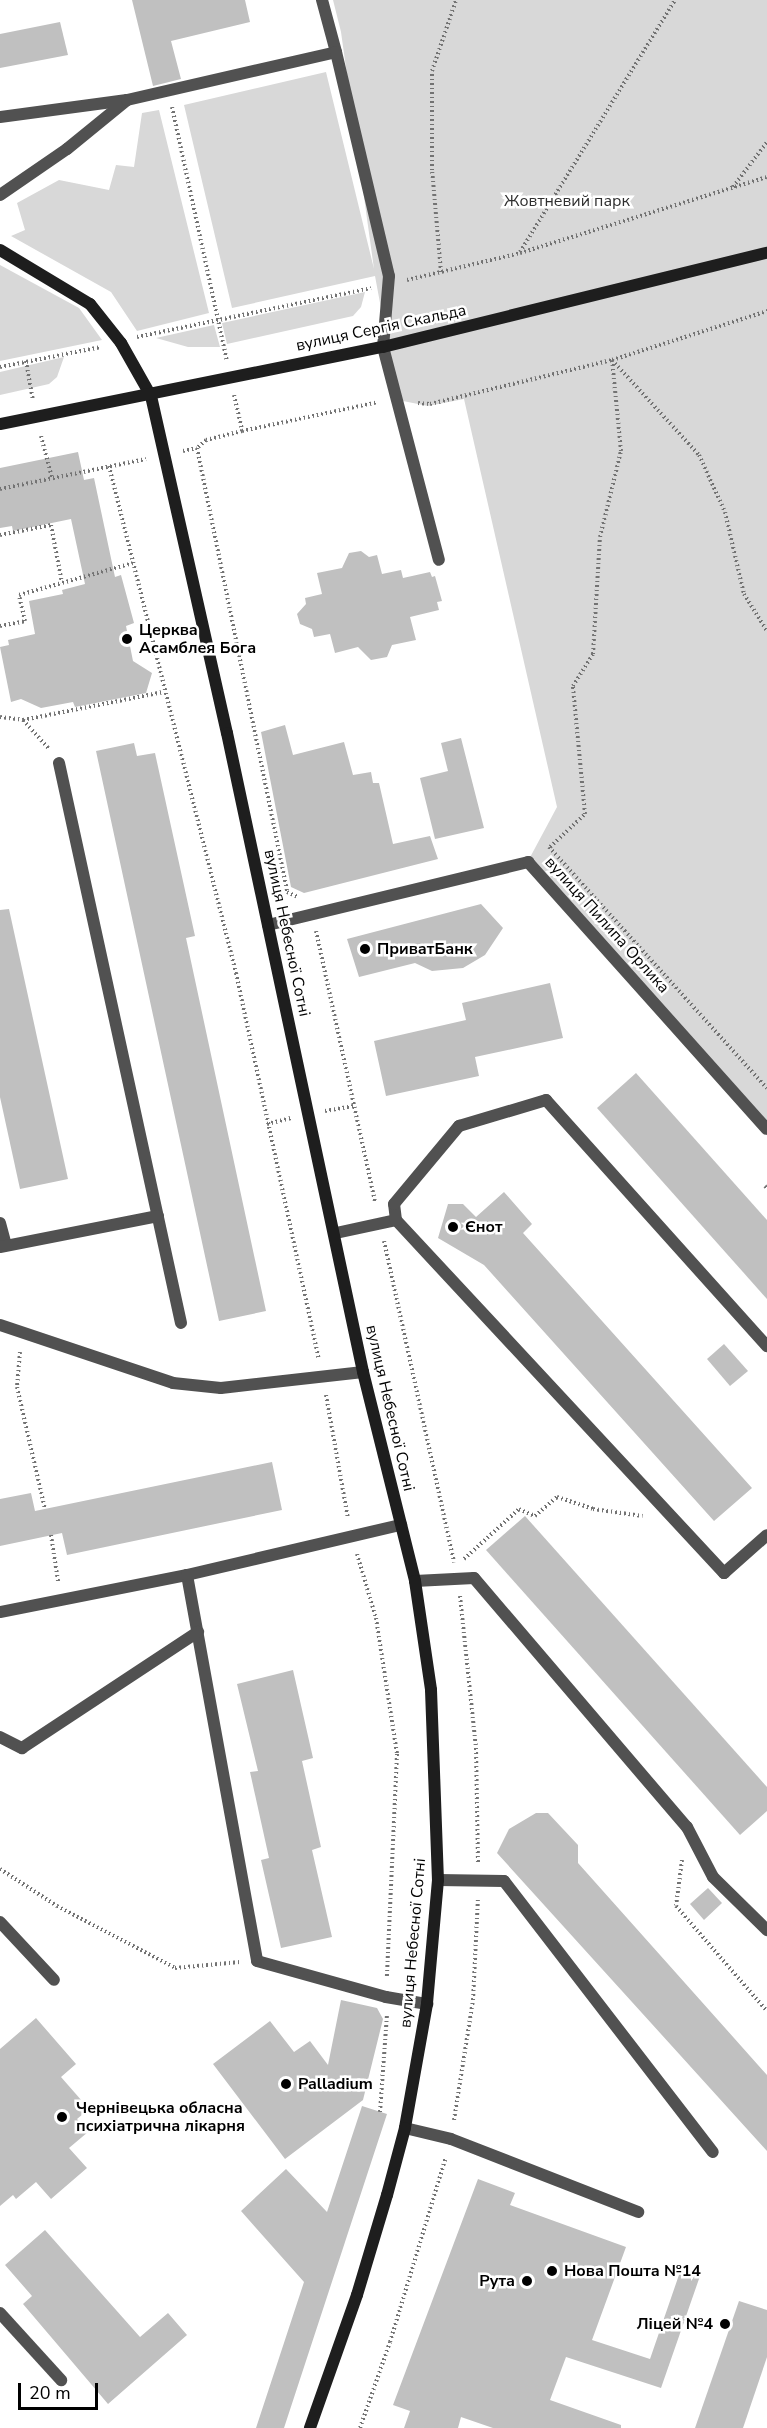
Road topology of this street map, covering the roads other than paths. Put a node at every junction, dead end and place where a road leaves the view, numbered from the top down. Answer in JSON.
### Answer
{"nodes":[{"id":1,"x":322,"y":0,"type":"edge"},
{"id":2,"x":336,"y":52,"type":"junction"},
{"id":3,"x":127,"y":100,"type":"junction"},
{"id":4,"x":0,"y":117,"type":"edge"},
{"id":5,"x":0,"y":195,"type":"edge"},
{"id":6,"x":0,"y":250,"type":"edge"},
{"id":7,"x":767,"y":253,"type":"edge"},
{"id":8,"x":383,"y":347,"type":"junction"},
{"id":9,"x":151,"y":396,"type":"junction"},
{"id":10,"x":0,"y":424,"type":"edge"},
{"id":11,"x":439,"y":560,"type":"dead end"},
{"id":12,"x":59,"y":763,"type":"road end"},
{"id":13,"x":268,"y":925,"type":"junction"},
{"id":14,"x":767,"y":1129,"type":"edge"},
{"id":15,"x":158,"y":1216,"type":"junction"},
{"id":16,"x":396,"y":1220,"type":"junction"},
{"id":17,"x":0,"y":1223,"type":"edge"},
{"id":18,"x":336,"y":1233,"type":"junction"},
{"id":19,"x":3,"y":1246,"type":"edge"},
{"id":20,"x":181,"y":1323,"type":"dead end"},
{"id":21,"x":0,"y":1325,"type":"edge"},
{"id":22,"x":767,"y":1346,"type":"edge"},
{"id":23,"x":363,"y":1372,"type":"junction"},
{"id":24,"x":401,"y":1525,"type":"junction"},
{"id":25,"x":767,"y":1535,"type":"edge"},
{"id":26,"x":187,"y":1575,"type":"junction"},
{"id":27,"x":415,"y":1581,"type":"junction"},
{"id":28,"x":0,"y":1612,"type":"edge"},
{"id":29,"x":198,"y":1632,"type":"junction"},
{"id":30,"x":0,"y":1737,"type":"edge"},
{"id":31,"x":438,"y":1880,"type":"junction"},
{"id":32,"x":0,"y":1922,"type":"edge"},
{"id":33,"x":767,"y":1930,"type":"edge"},
{"id":34,"x":54,"y":1980,"type":"dead end"},
{"id":35,"x":427,"y":2004,"type":"junction"},
{"id":36,"x":405,"y":2128,"type":"junction"},
{"id":37,"x":713,"y":2152,"type":"dead end"},
{"id":38,"x":638,"y":2212,"type":"dead end"},
{"id":39,"x":0,"y":2313,"type":"edge"},
{"id":40,"x":61,"y":2380,"type":"dead end"},
{"id":41,"x":310,"y":2428,"type":"edge"}],
"edges":[{"from":1,"to":2,"type":"street"},
{"from":2,"to":3,"type":"street"},
{"from":2,"to":8,"type":"street"},
{"from":3,"to":4,"type":"street"},
{"from":3,"to":5,"type":"street"},
{"from":6,"to":9,"type":"street","name":"вулиця Небесної Сотні"},
{"from":7,"to":8,"type":"street","name":"вулиця Сергія Скальда"},
{"from":8,"to":9,"type":"street","name":"вулиця Сергія Скальда"},
{"from":8,"to":11,"type":"street"},
{"from":9,"to":10,"type":"street","name":"вулиця Сергія Скальда"},
{"from":9,"to":13,"type":"street","name":"вулиця Небесної Сотні"},
{"from":12,"to":15,"type":"street"},
{"from":13,"to":14,"type":"street","name":"вулиця Пилипа Орлика"},
{"from":13,"to":18,"type":"street","name":"вулиця Небесної Сотні"},
{"from":15,"to":19,"type":"street"},
{"from":15,"to":20,"type":"street"},
{"from":16,"to":18,"type":"street"},
{"from":16,"to":22,"type":"street"},
{"from":16,"to":25,"type":"street"},
{"from":17,"to":19,"type":"street"},
{"from":18,"to":23,"type":"street","name":"вулиця Небесної Сотні"},
{"from":21,"to":23,"type":"street"},
{"from":23,"to":24,"type":"street","name":"вулиця Небесної Сотні"},
{"from":24,"to":26,"type":"street"},
{"from":24,"to":27,"type":"street","name":"вулиця Небесної Сотні"},
{"from":26,"to":28,"type":"street"},
{"from":26,"to":29,"type":"street"},
{"from":27,"to":31,"type":"street","name":"вулиця Небесної Сотні"},
{"from":27,"to":33,"type":"street"},
{"from":29,"to":30,"type":"street"},
{"from":29,"to":35,"type":"street"},
{"from":31,"to":35,"type":"street","name":"вулиця Небесної Сотні"},
{"from":31,"to":37,"type":"street"},
{"from":32,"to":34,"type":"street"},
{"from":35,"to":36,"type":"street","name":"вулиця Небесної Сотні"},
{"from":36,"to":38,"type":"street"},
{"from":36,"to":41,"type":"street","name":"вулиця Небесної Сотні"},
{"from":39,"to":40,"type":"street"}]}
